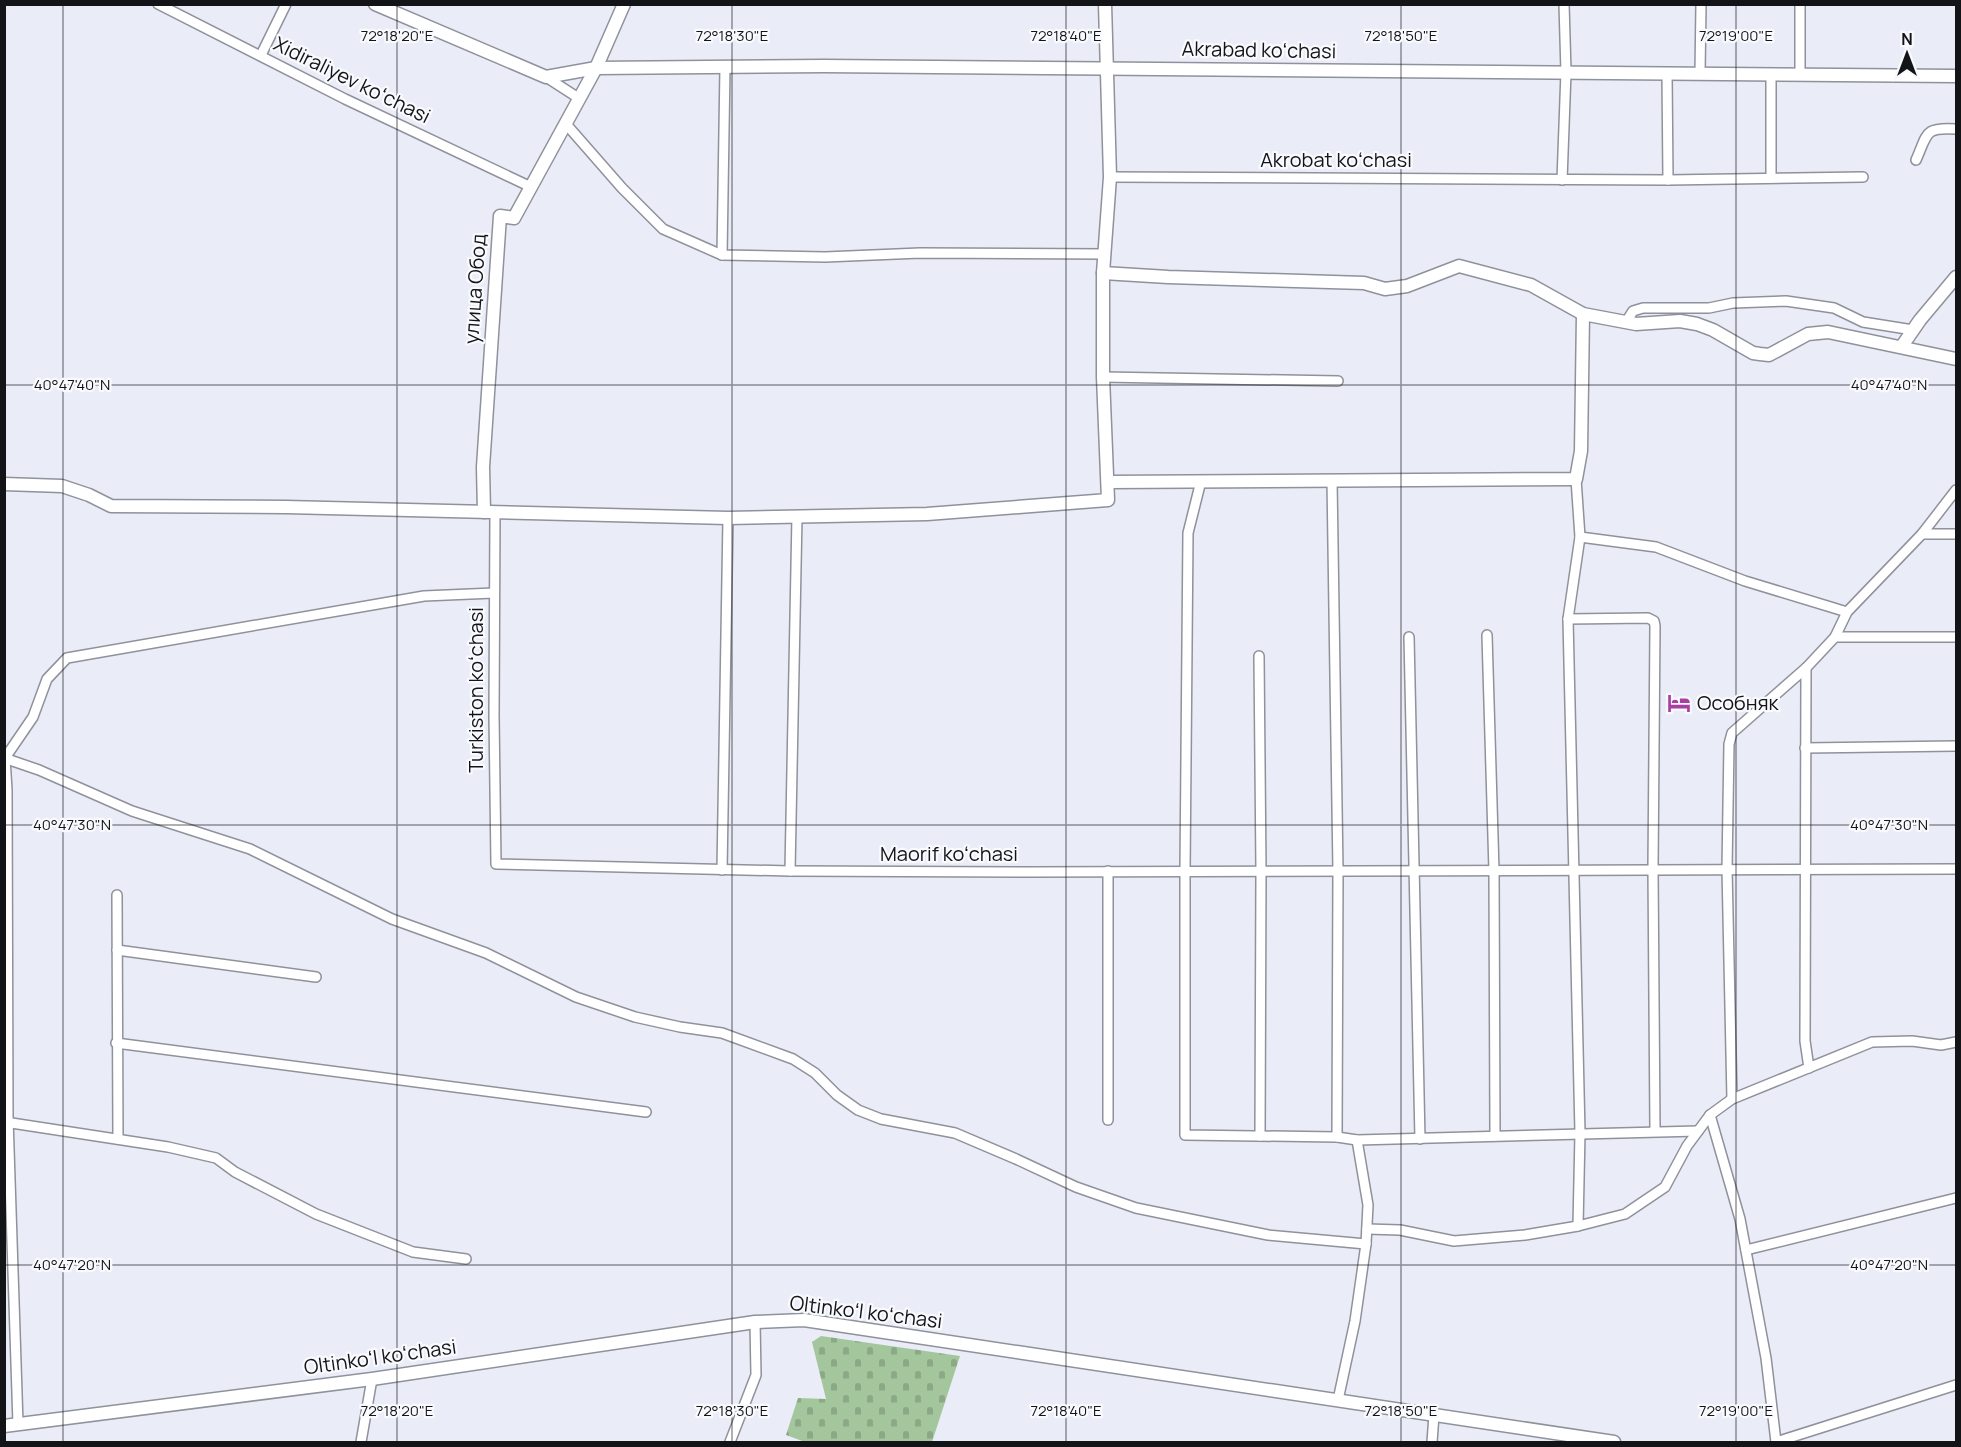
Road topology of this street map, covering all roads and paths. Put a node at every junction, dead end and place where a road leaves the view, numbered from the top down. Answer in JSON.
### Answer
{"nodes":[{"id":1,"x":158,"y":4,"type":"edge"},
{"id":2,"x":286,"y":4,"type":"edge"},
{"id":3,"x":375,"y":4,"type":"edge"},
{"id":4,"x":624,"y":4,"type":"edge"},
{"id":5,"x":1105,"y":4,"type":"edge"},
{"id":6,"x":1564,"y":4,"type":"edge"},
{"id":7,"x":1701,"y":4,"type":"edge"},
{"id":8,"x":1800,"y":4,"type":"edge"},
{"id":9,"x":261,"y":55,"type":"junction"},
{"id":10,"x":725,"y":67,"type":"junction"},
{"id":11,"x":596,"y":68,"type":"junction"},
{"id":12,"x":1108,"y":68,"type":"junction"},
{"id":13,"x":1566,"y":72,"type":"junction"},
{"id":14,"x":1667,"y":73,"type":"junction"},
{"id":15,"x":1700,"y":73,"type":"junction"},
{"id":16,"x":1771,"y":74,"type":"junction"},
{"id":17,"x":1800,"y":74,"type":"junction"},
{"id":18,"x":1956,"y":76,"type":"edge"},
{"id":19,"x":546,"y":77,"type":"junction"},
{"id":20,"x":580,"y":99,"type":"junction"},
{"id":21,"x":566,"y":124,"type":"junction"},
{"id":22,"x":1956,"y":129,"type":"edge"},
{"id":23,"x":1916,"y":160,"type":"dead end"},
{"id":24,"x":1110,"y":177,"type":"junction"},
{"id":25,"x":1863,"y":177,"type":"dead end"},
{"id":26,"x":1771,"y":178,"type":"junction"},
{"id":27,"x":1562,"y":180,"type":"junction"},
{"id":28,"x":1668,"y":180,"type":"junction"},
{"id":29,"x":531,"y":187,"type":"junction"},
{"id":30,"x":1105,"y":254,"type":"junction"},
{"id":31,"x":722,"y":255,"type":"junction"},
{"id":32,"x":1103,"y":273,"type":"junction"},
{"id":33,"x":1956,"y":276,"type":"edge"},
{"id":34,"x":1583,"y":314,"type":"junction"},
{"id":35,"x":1626,"y":322,"type":"junction"},
{"id":36,"x":1913,"y":330,"type":"junction"},
{"id":37,"x":1902,"y":346,"type":"junction"},
{"id":38,"x":1956,"y":359,"type":"edge"},
{"id":39,"x":1103,"y":377,"type":"junction"},
{"id":40,"x":1338,"y":381,"type":"dead end"},
{"id":41,"x":1576,"y":479,"type":"junction"},
{"id":42,"x":1332,"y":480,"type":"junction"},
{"id":43,"x":1201,"y":481,"type":"junction"},
{"id":44,"x":1108,"y":482,"type":"junction"},
{"id":45,"x":4,"y":484,"type":"edge"},
{"id":46,"x":1956,"y":490,"type":"edge"},
{"id":47,"x":490,"y":512,"type":"junction"},
{"id":48,"x":797,"y":516,"type":"junction"},
{"id":49,"x":728,"y":518,"type":"junction"},
{"id":50,"x":1922,"y":534,"type":"junction"},
{"id":51,"x":1956,"y":534,"type":"edge"},
{"id":52,"x":1580,"y":537,"type":"junction"},
{"id":53,"x":494,"y":593,"type":"junction"},
{"id":54,"x":1847,"y":612,"type":"junction"},
{"id":55,"x":1568,"y":619,"type":"junction"},
{"id":56,"x":1487,"y":635,"type":"dead end"},
{"id":57,"x":1409,"y":637,"type":"dead end"},
{"id":58,"x":1835,"y":637,"type":"junction"},
{"id":59,"x":1956,"y":637,"type":"edge"},
{"id":60,"x":1258,"y":656,"type":"dead end"},
{"id":61,"x":1806,"y":668,"type":"junction"},
{"id":62,"x":1956,"y":746,"type":"edge"},
{"id":63,"x":1805,"y":748,"type":"junction"},
{"id":64,"x":5,"y":758,"type":"edge"},
{"id":65,"x":6,"y":834,"type":"edge"},
{"id":66,"x":5,"y":847,"type":"edge"},
{"id":67,"x":1805,"y":868,"type":"junction"},
{"id":68,"x":1956,"y":868,"type":"edge"},
{"id":69,"x":1653,"y":869,"type":"junction"},
{"id":70,"x":1727,"y":869,"type":"junction"},
{"id":71,"x":722,"y":870,"type":"junction"},
{"id":72,"x":1574,"y":870,"type":"junction"},
{"id":73,"x":790,"y":871,"type":"junction"},
{"id":74,"x":1108,"y":871,"type":"junction"},
{"id":75,"x":1185,"y":871,"type":"junction"},
{"id":76,"x":1261,"y":871,"type":"junction"},
{"id":77,"x":1338,"y":871,"type":"junction"},
{"id":78,"x":1413,"y":871,"type":"junction"},
{"id":79,"x":1494,"y":872,"type":"junction"},
{"id":80,"x":117,"y":895,"type":"dead end"},
{"id":81,"x":117,"y":950,"type":"junction"},
{"id":82,"x":316,"y":977,"type":"dead end"},
{"id":83,"x":1956,"y":1042,"type":"edge"},
{"id":84,"x":116,"y":1043,"type":"junction"},
{"id":85,"x":1809,"y":1068,"type":"junction"},
{"id":86,"x":1732,"y":1099,"type":"junction"},
{"id":87,"x":6,"y":1108,"type":"edge"},
{"id":88,"x":646,"y":1112,"type":"dead end"},
{"id":89,"x":1710,"y":1115,"type":"junction"},
{"id":90,"x":1108,"y":1120,"type":"dead end"},
{"id":91,"x":6,"y":1123,"type":"edge"},
{"id":92,"x":1655,"y":1131,"type":"junction"},
{"id":93,"x":1698,"y":1131,"type":"junction"},
{"id":94,"x":1580,"y":1133,"type":"junction"},
{"id":95,"x":1260,"y":1136,"type":"junction"},
{"id":96,"x":1495,"y":1136,"type":"junction"},
{"id":97,"x":1337,"y":1137,"type":"junction"},
{"id":98,"x":118,"y":1139,"type":"junction"},
{"id":99,"x":1420,"y":1139,"type":"junction"},
{"id":100,"x":1357,"y":1140,"type":"junction"},
{"id":101,"x":1956,"y":1198,"type":"edge"},
{"id":102,"x":1578,"y":1226,"type":"junction"},
{"id":103,"x":1367,"y":1229,"type":"junction"},
{"id":104,"x":1366,"y":1244,"type":"junction"},
{"id":105,"x":1746,"y":1250,"type":"junction"},
{"id":106,"x":466,"y":1259,"type":"dead end"},
{"id":107,"x":755,"y":1322,"type":"junction"},
{"id":108,"x":372,"y":1379,"type":"junction"},
{"id":109,"x":1956,"y":1385,"type":"edge"},
{"id":110,"x":1338,"y":1400,"type":"junction"},
{"id":111,"x":1434,"y":1415,"type":"junction"},
{"id":112,"x":18,"y":1424,"type":"junction"},
{"id":113,"x":4,"y":1426,"type":"edge"},
{"id":114,"x":362,"y":1443,"type":"edge"},
{"id":115,"x":730,"y":1443,"type":"edge"},
{"id":116,"x":1432,"y":1443,"type":"edge"},
{"id":117,"x":1614,"y":1443,"type":"edge"},
{"id":118,"x":1776,"y":1443,"type":"edge"}],
"edges":[{"from":1,"to":9,"type":"street","name":"Xidiraliyev koʻchasi"},
{"from":2,"to":9,"type":"street"},
{"from":3,"to":19,"type":"street"},
{"from":4,"to":11,"type":"street","name":"улица Обод"},
{"from":5,"to":12,"type":"street"},
{"from":6,"to":13,"type":"street"},
{"from":7,"to":15,"type":"street"},
{"from":8,"to":17,"type":"street"},
{"from":9,"to":29,"type":"street","name":"Xidiraliyev koʻchasi"},
{"from":10,"to":11,"type":"street","name":"Akrabad koʻchasi"},
{"from":10,"to":12,"type":"street","name":"Akrabad koʻchasi"},
{"from":10,"to":31,"type":"street"},
{"from":11,"to":19,"type":"street","name":"Akrabad koʻchasi"},
{"from":11,"to":20,"type":"street","name":"улица Обод"},
{"from":12,"to":13,"type":"street","name":"Akrabad koʻchasi"},
{"from":12,"to":24,"type":"street"},
{"from":13,"to":14,"type":"street","name":"Akrabad koʻchasi"},
{"from":13,"to":27,"type":"street"},
{"from":14,"to":15,"type":"street","name":"Akrabad koʻchasi"},
{"from":14,"to":28,"type":"street"},
{"from":15,"to":16,"type":"street","name":"Akrabad koʻchasi"},
{"from":16,"to":17,"type":"street","name":"Akrabad koʻchasi"},
{"from":16,"to":26,"type":"street"},
{"from":17,"to":18,"type":"street","name":"Akrabad koʻchasi"},
{"from":19,"to":20,"type":"street"},
{"from":20,"to":21,"type":"street","name":"улица Обод"},
{"from":21,"to":29,"type":"street","name":"улица Обод"},
{"from":21,"to":31,"type":"street"},
{"from":22,"to":23,"type":"street"},
{"from":24,"to":27,"type":"street","name":"Akrobat koʻchasi"},
{"from":24,"to":30,"type":"street"},
{"from":25,"to":26,"type":"street","name":"Akrobat koʻchasi"},
{"from":26,"to":28,"type":"street","name":"Akrobat koʻchasi"},
{"from":27,"to":28,"type":"street","name":"Akrobat koʻchasi"},
{"from":29,"to":47,"type":"street","name":"улица Обод"},
{"from":30,"to":31,"type":"street"},
{"from":30,"to":32,"type":"street"},
{"from":32,"to":34,"type":"street"},
{"from":32,"to":39,"type":"street"},
{"from":33,"to":36,"type":"street"},
{"from":34,"to":35,"type":"street"},
{"from":34,"to":41,"type":"street"},
{"from":35,"to":36,"type":"street"},
{"from":35,"to":37,"type":"street"},
{"from":36,"to":37,"type":"street"},
{"from":37,"to":38,"type":"street"},
{"from":39,"to":40,"type":"street"},
{"from":39,"to":44,"type":"street"},
{"from":41,"to":42,"type":"street"},
{"from":41,"to":52,"type":"street"},
{"from":42,"to":43,"type":"street"},
{"from":42,"to":77,"type":"street"},
{"from":43,"to":44,"type":"street"},
{"from":43,"to":75,"type":"street"},
{"from":44,"to":48,"type":"street"},
{"from":45,"to":47,"type":"street"},
{"from":46,"to":50,"type":"street"},
{"from":47,"to":49,"type":"street"},
{"from":47,"to":53,"type":"street"},
{"from":48,"to":49,"type":"street"},
{"from":48,"to":73,"type":"street"},
{"from":49,"to":71,"type":"street"},
{"from":50,"to":51,"type":"street"},
{"from":50,"to":54,"type":"street"},
{"from":52,"to":54,"type":"street"},
{"from":52,"to":55,"type":"street"},
{"from":53,"to":64,"type":"street","name":"Turkiston koʻchasi"},
{"from":53,"to":71,"type":"street","name":"Turkiston koʻchasi"},
{"from":54,"to":58,"type":"street"},
{"from":55,"to":69,"type":"street"},
{"from":55,"to":72,"type":"street"},
{"from":56,"to":79,"type":"street"},
{"from":57,"to":78,"type":"street"},
{"from":58,"to":59,"type":"street"},
{"from":58,"to":61,"type":"street"},
{"from":60,"to":76,"type":"street"},
{"from":61,"to":63,"type":"street"},
{"from":61,"to":70,"type":"street"},
{"from":62,"to":63,"type":"street"},
{"from":63,"to":67,"type":"street"},
{"from":64,"to":65,"type":"street"},
{"from":64,"to":104,"type":"street"},
{"from":65,"to":66,"type":"street"},
{"from":66,"to":87,"type":"street"},
{"from":67,"to":68,"type":"street","name":"Maorif koʻchasi"},
{"from":67,"to":70,"type":"street","name":"Maorif koʻchasi"},
{"from":67,"to":85,"type":"street"},
{"from":69,"to":70,"type":"street","name":"Maorif koʻchasi"},
{"from":69,"to":72,"type":"street","name":"Maorif koʻchasi"},
{"from":69,"to":92,"type":"street"},
{"from":70,"to":86,"type":"street"},
{"from":71,"to":73,"type":"street","name":"Turkiston koʻchasi"},
{"from":72,"to":79,"type":"street","name":"Maorif koʻchasi"},
{"from":72,"to":94,"type":"street"},
{"from":73,"to":74,"type":"street","name":"Maorif koʻchasi"},
{"from":74,"to":75,"type":"street","name":"Maorif koʻchasi"},
{"from":74,"to":90,"type":"street"},
{"from":75,"to":76,"type":"street","name":"Maorif koʻchasi"},
{"from":75,"to":95,"type":"street"},
{"from":76,"to":77,"type":"street","name":"Maorif koʻchasi"},
{"from":76,"to":95,"type":"street"},
{"from":77,"to":78,"type":"street","name":"Maorif koʻchasi"},
{"from":77,"to":97,"type":"street"},
{"from":78,"to":79,"type":"street","name":"Maorif koʻchasi"},
{"from":78,"to":99,"type":"street"},
{"from":79,"to":96,"type":"street"},
{"from":80,"to":81,"type":"street"},
{"from":81,"to":82,"type":"street"},
{"from":81,"to":84,"type":"street"},
{"from":83,"to":85,"type":"street"},
{"from":84,"to":88,"type":"street"},
{"from":84,"to":98,"type":"street"},
{"from":85,"to":86,"type":"street"},
{"from":86,"to":89,"type":"street"},
{"from":87,"to":91,"type":"street"},
{"from":89,"to":93,"type":"street"},
{"from":89,"to":105,"type":"street"},
{"from":91,"to":98,"type":"street"},
{"from":91,"to":112,"type":"street"},
{"from":92,"to":93,"type":"street"},
{"from":92,"to":94,"type":"street"},
{"from":93,"to":102,"type":"street"},
{"from":94,"to":96,"type":"street"},
{"from":94,"to":102,"type":"street"},
{"from":95,"to":97,"type":"street"},
{"from":96,"to":99,"type":"street"},
{"from":97,"to":100,"type":"street"},
{"from":98,"to":106,"type":"street"},
{"from":99,"to":100,"type":"street"},
{"from":100,"to":103,"type":"street"},
{"from":101,"to":105,"type":"street"},
{"from":102,"to":103,"type":"street"},
{"from":103,"to":104,"type":"street"},
{"from":104,"to":110,"type":"street"},
{"from":105,"to":118,"type":"street"},
{"from":107,"to":108,"type":"street","name":"Oltinkoʻl koʻchasi"},
{"from":107,"to":110,"type":"street","name":"Oltinkoʻl koʻchasi"},
{"from":107,"to":115,"type":"street"},
{"from":108,"to":112,"type":"street","name":"Oltinkoʻl koʻchasi"},
{"from":108,"to":114,"type":"street"},
{"from":109,"to":118,"type":"street"},
{"from":110,"to":111,"type":"street","name":"Oltinkoʻl koʻchasi"},
{"from":111,"to":116,"type":"street"},
{"from":111,"to":117,"type":"street","name":"Oltinkoʻl koʻchasi"},
{"from":112,"to":113,"type":"street","name":"Oltinkoʻl koʻchasi"}]}
